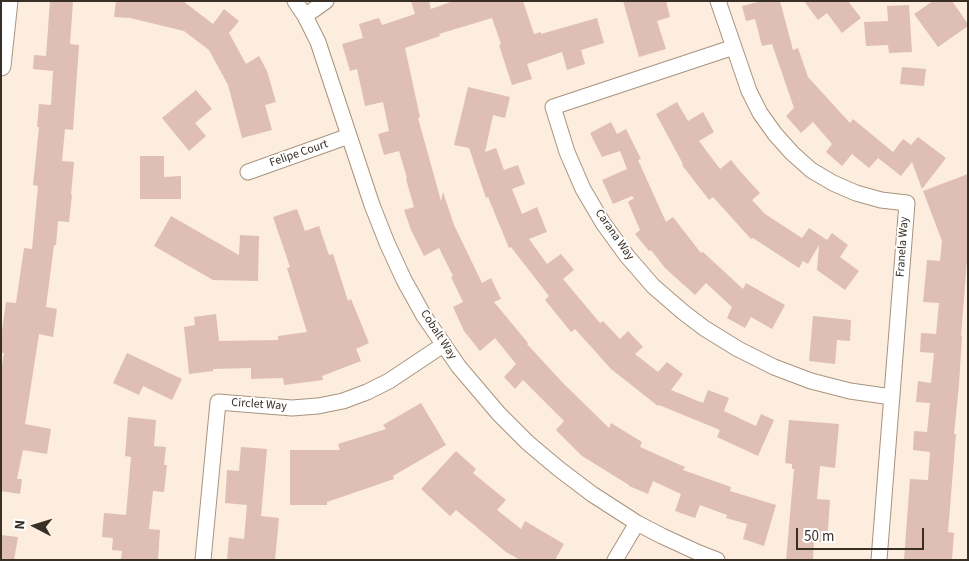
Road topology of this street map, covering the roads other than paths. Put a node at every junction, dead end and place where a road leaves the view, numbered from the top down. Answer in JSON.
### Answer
{"nodes":[{"id":1,"x":8,"y":1,"type":"edge"},
{"id":2,"x":295,"y":1,"type":"edge"},
{"id":3,"x":326,"y":1,"type":"edge"},
{"id":4,"x":718,"y":1,"type":"edge"},
{"id":5,"x":305,"y":16,"type":"junction"},
{"id":6,"x":734,"y":47,"type":"junction"},
{"id":7,"x":1,"y":66,"type":"edge"},
{"id":8,"x":350,"y":136,"type":"junction"},
{"id":9,"x":248,"y":172,"type":"dead end"},
{"id":10,"x":443,"y":345,"type":"junction"},
{"id":11,"x":892,"y":397,"type":"junction"},
{"id":12,"x":637,"y":523,"type":"junction"},
{"id":13,"x":203,"y":560,"type":"edge"},
{"id":14,"x":615,"y":560,"type":"edge"},
{"id":15,"x":717,"y":560,"type":"edge"},
{"id":16,"x":879,"y":560,"type":"edge"}],
"edges":[{"from":1,"to":7,"type":"street"},
{"from":2,"to":5,"type":"street","name":"Cobalt Way"},
{"from":3,"to":5,"type":"street"},
{"from":4,"to":6,"type":"street","name":"Franela Way"},
{"from":5,"to":8,"type":"street","name":"Cobalt Way"},
{"from":6,"to":11,"type":"street","name":"Franela Way"},
{"from":6,"to":11,"type":"street","name":"Carana Way"},
{"from":8,"to":9,"type":"street","name":"Felipe Court"},
{"from":8,"to":10,"type":"street","name":"Cobalt Way"},
{"from":10,"to":12,"type":"street","name":"Cobalt Way"},
{"from":10,"to":13,"type":"street","name":"Circlet Way"},
{"from":11,"to":16,"type":"street","name":"Franela Way"},
{"from":12,"to":14,"type":"street"},
{"from":12,"to":15,"type":"street","name":"Cobalt Way"}]}
